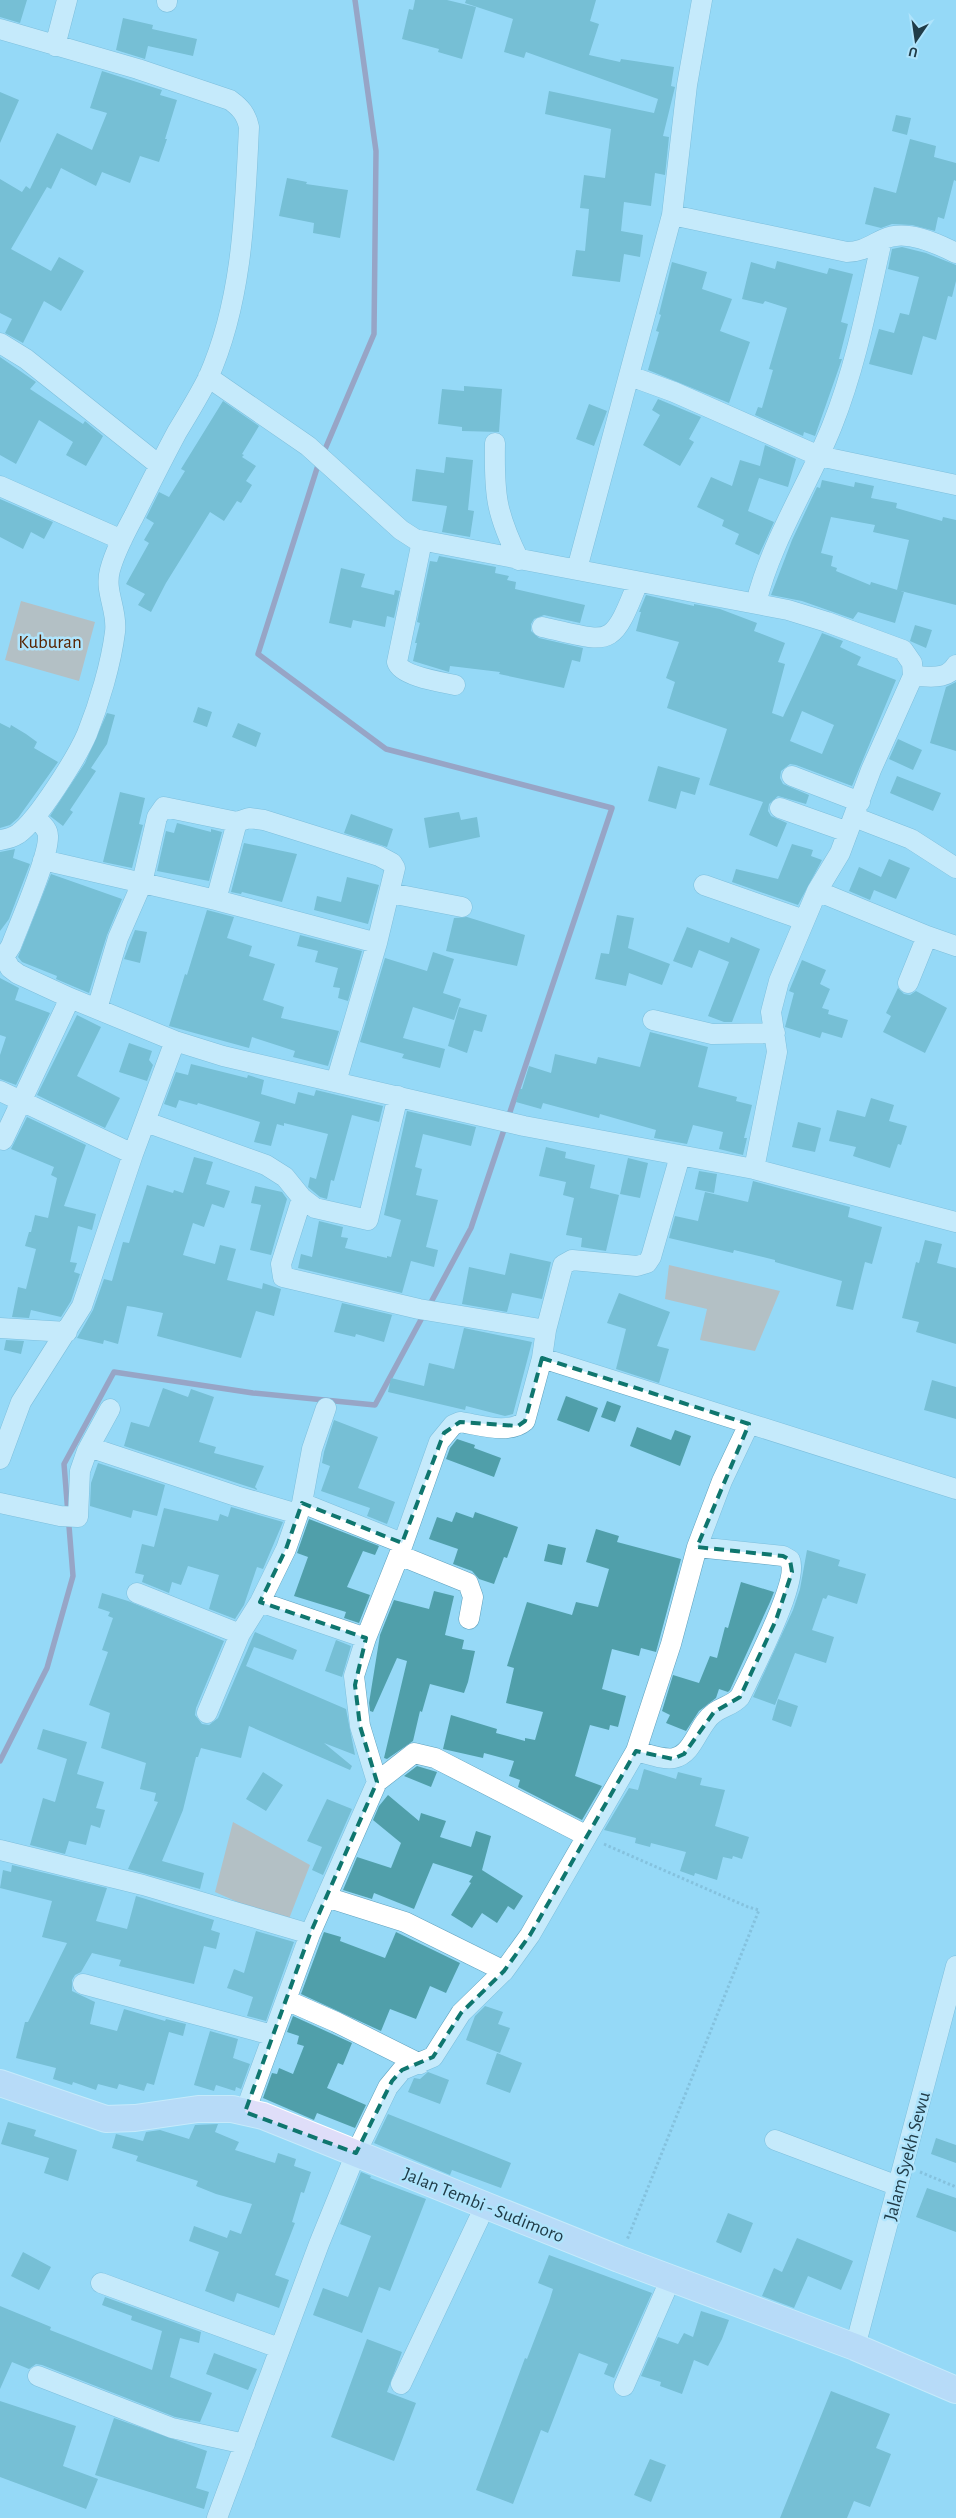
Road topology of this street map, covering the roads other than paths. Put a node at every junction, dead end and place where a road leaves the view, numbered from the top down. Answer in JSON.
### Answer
{"nodes":[{"id":1,"x":67,"y":0,"type":"edge"},
{"id":2,"x":702,"y":0,"type":"edge"},
{"id":3,"x":0,"y":30,"type":"edge"},
{"id":4,"x":55,"y":46,"type":"junction"},
{"id":5,"x":672,"y":215,"type":"junction"},
{"id":6,"x":882,"y":240,"type":"junction"},
{"id":7,"x":956,"y":253,"type":"edge"},
{"id":8,"x":0,"y":343,"type":"edge"},
{"id":9,"x":630,"y":376,"type":"junction"},
{"id":10,"x":208,"y":377,"type":"junction"},
{"id":11,"x":495,"y":443,"type":"dead end"},
{"id":12,"x":819,"y":456,"type":"junction"},
{"id":13,"x":159,"y":465,"type":"junction"},
{"id":14,"x":0,"y":486,"type":"edge"},
{"id":15,"x":956,"y":486,"type":"edge"},
{"id":16,"x":122,"y":540,"type":"junction"},
{"id":17,"x":422,"y":540,"type":"junction"},
{"id":18,"x":519,"y":560,"type":"junction"},
{"id":19,"x":577,"y":570,"type":"junction"},
{"id":20,"x":638,"y":582,"type":"junction"},
{"id":21,"x":756,"y":603,"type":"junction"},
{"id":22,"x":542,"y":627,"type":"dead end"},
{"id":23,"x":956,"y":664,"type":"edge"},
{"id":24,"x":913,"y":676,"type":"junction"},
{"id":25,"x":455,"y":686,"type":"dead end"},
{"id":26,"x":792,"y":776,"type":"dead end"},
{"id":27,"x":780,"y":808,"type":"dead end"},
{"id":28,"x":35,"y":817,"type":"junction"},
{"id":29,"x":854,"y":817,"type":"junction"},
{"id":30,"x":237,"y":822,"type":"junction"},
{"id":31,"x":0,"y":840,"type":"edge"},
{"id":32,"x":43,"y":860,"type":"junction"},
{"id":33,"x":956,"y":868,"type":"edge"},
{"id":34,"x":142,"y":883,"type":"junction"},
{"id":35,"x":704,"y":885,"type":"dead end"},
{"id":36,"x":817,"y":891,"type":"junction"},
{"id":37,"x":390,"y":893,"type":"junction"},
{"id":38,"x":216,"y":900,"type":"junction"},
{"id":39,"x":462,"y":907,"type":"dead end"},
{"id":40,"x":804,"y":920,"type":"junction"},
{"id":41,"x":927,"y":936,"type":"junction"},
{"id":42,"x":6,"y":942,"type":"edge"},
{"id":43,"x":377,"y":943,"type":"junction"},
{"id":44,"x":956,"y":946,"type":"edge"},
{"id":45,"x":908,"y":982,"type":"dead end"},
{"id":46,"x":70,"y":998,"type":"junction"},
{"id":47,"x":97,"y":1009,"type":"junction"},
{"id":48,"x":653,"y":1020,"type":"dead end"},
{"id":49,"x":774,"y":1033,"type":"junction"},
{"id":50,"x":175,"y":1041,"type":"junction"},
{"id":51,"x":336,"y":1082,"type":"junction"},
{"id":52,"x":0,"y":1091,"type":"edge"},
{"id":53,"x":398,"y":1096,"type":"junction"},
{"id":54,"x":20,"y":1101,"type":"junction"},
{"id":55,"x":146,"y":1122,"type":"junction"},
{"id":56,"x":3,"y":1140,"type":"dead end"},
{"id":57,"x":133,"y":1154,"type":"junction"},
{"id":58,"x":680,"y":1156,"type":"junction"},
{"id":59,"x":754,"y":1169,"type":"junction"},
{"id":60,"x":302,"y":1198,"type":"junction"},
{"id":61,"x":956,"y":1222,"type":"edge"},
{"id":62,"x":0,"y":1328,"type":"edge"},
{"id":63,"x":546,"y":1330,"type":"junction"},
{"id":64,"x":67,"y":1332,"type":"junction"},
{"id":65,"x":542,"y":1358,"type":"junction"},
{"id":66,"x":326,"y":1408,"type":"dead end"},
{"id":67,"x":110,"y":1409,"type":"dead end"},
{"id":68,"x":749,"y":1424,"type":"junction"},
{"id":69,"x":89,"y":1447,"type":"junction"},
{"id":70,"x":0,"y":1459,"type":"edge"},
{"id":71,"x":956,"y":1489,"type":"edge"},
{"id":72,"x":0,"y":1503,"type":"edge"},
{"id":73,"x":300,"y":1508,"type":"junction"},
{"id":74,"x":697,"y":1547,"type":"junction"},
{"id":75,"x":400,"y":1549,"type":"junction"},
{"id":76,"x":137,"y":1593,"type":"dead end"},
{"id":77,"x":260,"y":1602,"type":"junction"},
{"id":78,"x":469,"y":1619,"type":"dead end"},
{"id":79,"x":240,"y":1634,"type":"junction"},
{"id":80,"x":366,"y":1638,"type":"junction"},
{"id":81,"x":207,"y":1713,"type":"dead end"},
{"id":82,"x":636,"y":1751,"type":"junction"},
{"id":83,"x":377,"y":1782,"type":"junction"},
{"id":84,"x":587,"y":1836,"type":"junction"},
{"id":85,"x":2,"y":1850,"type":"edge"},
{"id":86,"x":326,"y":1897,"type":"junction"},
{"id":87,"x":310,"y":1934,"type":"junction"},
{"id":88,"x":956,"y":1966,"type":"edge"},
{"id":89,"x":504,"y":1971,"type":"junction"},
{"id":90,"x":82,"y":1984,"type":"dead end"},
{"id":91,"x":286,"y":2000,"type":"junction"},
{"id":92,"x":272,"y":2035,"type":"junction"},
{"id":93,"x":420,"y":2064,"type":"junction"},
{"id":94,"x":2,"y":2084,"type":"edge"},
{"id":95,"x":245,"y":2112,"type":"junction"},
{"id":96,"x":775,"y":2140,"type":"dead end"},
{"id":97,"x":356,"y":2153,"type":"junction"},
{"id":98,"x":898,"y":2186,"type":"junction"},
{"id":99,"x":486,"y":2204,"type":"junction"},
{"id":100,"x":671,"y":2278,"type":"junction"},
{"id":101,"x":102,"y":2283,"type":"dead end"},
{"id":102,"x":855,"y":2347,"type":"junction"},
{"id":103,"x":280,"y":2348,"type":"junction"},
{"id":104,"x":38,"y":2376,"type":"dead end"},
{"id":105,"x":401,"y":2384,"type":"dead end"},
{"id":106,"x":624,"y":2386,"type":"dead end"},
{"id":107,"x":956,"y":2390,"type":"edge"},
{"id":108,"x":245,"y":2444,"type":"junction"},
{"id":109,"x":217,"y":2518,"type":"edge"}],
"edges":[{"from":1,"to":4,"type":"street"},
{"from":2,"to":5,"type":"street"},
{"from":3,"to":4,"type":"street"},
{"from":4,"to":10,"type":"street"},
{"from":5,"to":6,"type":"street"},
{"from":5,"to":9,"type":"street"},
{"from":6,"to":7,"type":"street"},
{"from":6,"to":12,"type":"street"},
{"from":8,"to":13,"type":"street"},
{"from":9,"to":12,"type":"street"},
{"from":9,"to":19,"type":"street"},
{"from":10,"to":13,"type":"street"},
{"from":10,"to":17,"type":"street"},
{"from":11,"to":18,"type":"street"},
{"from":12,"to":15,"type":"street"},
{"from":12,"to":21,"type":"street"},
{"from":13,"to":16,"type":"street"},
{"from":14,"to":16,"type":"street"},
{"from":16,"to":28,"type":"street"},
{"from":17,"to":18,"type":"street"},
{"from":17,"to":25,"type":"street"},
{"from":18,"to":19,"type":"street"},
{"from":19,"to":20,"type":"street"},
{"from":20,"to":21,"type":"street"},
{"from":20,"to":22,"type":"street"},
{"from":21,"to":24,"type":"street"},
{"from":23,"to":24,"type":"street"},
{"from":24,"to":29,"type":"street"},
{"from":26,"to":29,"type":"street"},
{"from":27,"to":29,"type":"street"},
{"from":28,"to":31,"type":"street"},
{"from":28,"to":32,"type":"street"},
{"from":29,"to":33,"type":"street"},
{"from":29,"to":36,"type":"street"},
{"from":30,"to":34,"type":"street"},
{"from":30,"to":37,"type":"street"},
{"from":30,"to":38,"type":"street"},
{"from":32,"to":34,"type":"street"},
{"from":32,"to":42,"type":"street"},
{"from":34,"to":38,"type":"street"},
{"from":34,"to":47,"type":"street"},
{"from":35,"to":40,"type":"street"},
{"from":36,"to":40,"type":"street"},
{"from":36,"to":41,"type":"street"},
{"from":37,"to":39,"type":"street"},
{"from":37,"to":43,"type":"street"},
{"from":38,"to":43,"type":"street"},
{"from":40,"to":49,"type":"street"},
{"from":41,"to":44,"type":"street"},
{"from":41,"to":45,"type":"street"},
{"from":42,"to":46,"type":"street"},
{"from":43,"to":51,"type":"street"},
{"from":46,"to":47,"type":"street"},
{"from":46,"to":54,"type":"street"},
{"from":47,"to":50,"type":"street"},
{"from":48,"to":49,"type":"street"},
{"from":49,"to":59,"type":"street"},
{"from":50,"to":51,"type":"street"},
{"from":50,"to":55,"type":"street"},
{"from":51,"to":53,"type":"street"},
{"from":52,"to":54,"type":"street"},
{"from":53,"to":58,"type":"street"},
{"from":53,"to":60,"type":"street"},
{"from":54,"to":56,"type":"street"},
{"from":54,"to":57,"type":"street"},
{"from":55,"to":57,"type":"street"},
{"from":55,"to":60,"type":"street"},
{"from":57,"to":64,"type":"street"},
{"from":58,"to":59,"type":"street"},
{"from":58,"to":63,"type":"street"},
{"from":59,"to":61,"type":"street"},
{"from":60,"to":63,"type":"street"},
{"from":62,"to":64,"type":"street"},
{"from":63,"to":65,"type":"street"},
{"from":64,"to":70,"type":"street"},
{"from":65,"to":68,"type":"street"},
{"from":65,"to":75,"type":"street"},
{"from":66,"to":73,"type":"street"},
{"from":67,"to":69,"type":"street"},
{"from":68,"to":71,"type":"street"},
{"from":68,"to":74,"type":"street"},
{"from":69,"to":72,"type":"street"},
{"from":69,"to":73,"type":"street"},
{"from":73,"to":75,"type":"street"},
{"from":73,"to":77,"type":"street"},
{"from":74,"to":82,"type":"street"},
{"from":74,"to":82,"type":"street"},
{"from":75,"to":78,"type":"street"},
{"from":75,"to":80,"type":"street"},
{"from":76,"to":79,"type":"street"},
{"from":77,"to":79,"type":"street"},
{"from":77,"to":80,"type":"street"},
{"from":79,"to":81,"type":"street"},
{"from":80,"to":83,"type":"street"},
{"from":82,"to":84,"type":"street"},
{"from":83,"to":84,"type":"street"},
{"from":83,"to":86,"type":"street"},
{"from":84,"to":89,"type":"street"},
{"from":85,"to":87,"type":"street"},
{"from":86,"to":87,"type":"street"},
{"from":86,"to":89,"type":"street"},
{"from":87,"to":91,"type":"street"},
{"from":88,"to":98,"type":"street","name":"Jalam Syekh Sewu"},
{"from":89,"to":93,"type":"street"},
{"from":90,"to":92,"type":"street"},
{"from":91,"to":92,"type":"street"},
{"from":91,"to":93,"type":"street"},
{"from":92,"to":95,"type":"street"},
{"from":93,"to":97,"type":"street"},
{"from":94,"to":95,"type":"main road","name":"Jalan Tembi - Sudimoro"},
{"from":95,"to":97,"type":"main road","name":"Jalan Tembi - Sudimoro"},
{"from":96,"to":98,"type":"street"},
{"from":97,"to":99,"type":"main road","name":"Jalan Tembi - Sudimoro"},
{"from":97,"to":103,"type":"street"},
{"from":98,"to":102,"type":"street","name":"Jalam Syekh Sewu"},
{"from":99,"to":100,"type":"main road","name":"Jalan Tembi - Sudimoro"},
{"from":99,"to":105,"type":"street"},
{"from":100,"to":102,"type":"main road","name":"Jalan Tembi - Sudimoro"},
{"from":100,"to":106,"type":"street"},
{"from":101,"to":103,"type":"street"},
{"from":102,"to":107,"type":"main road","name":"Jalan Tembi - Sudimoro"},
{"from":103,"to":108,"type":"street"},
{"from":104,"to":108,"type":"street"},
{"from":108,"to":109,"type":"street"}]}
